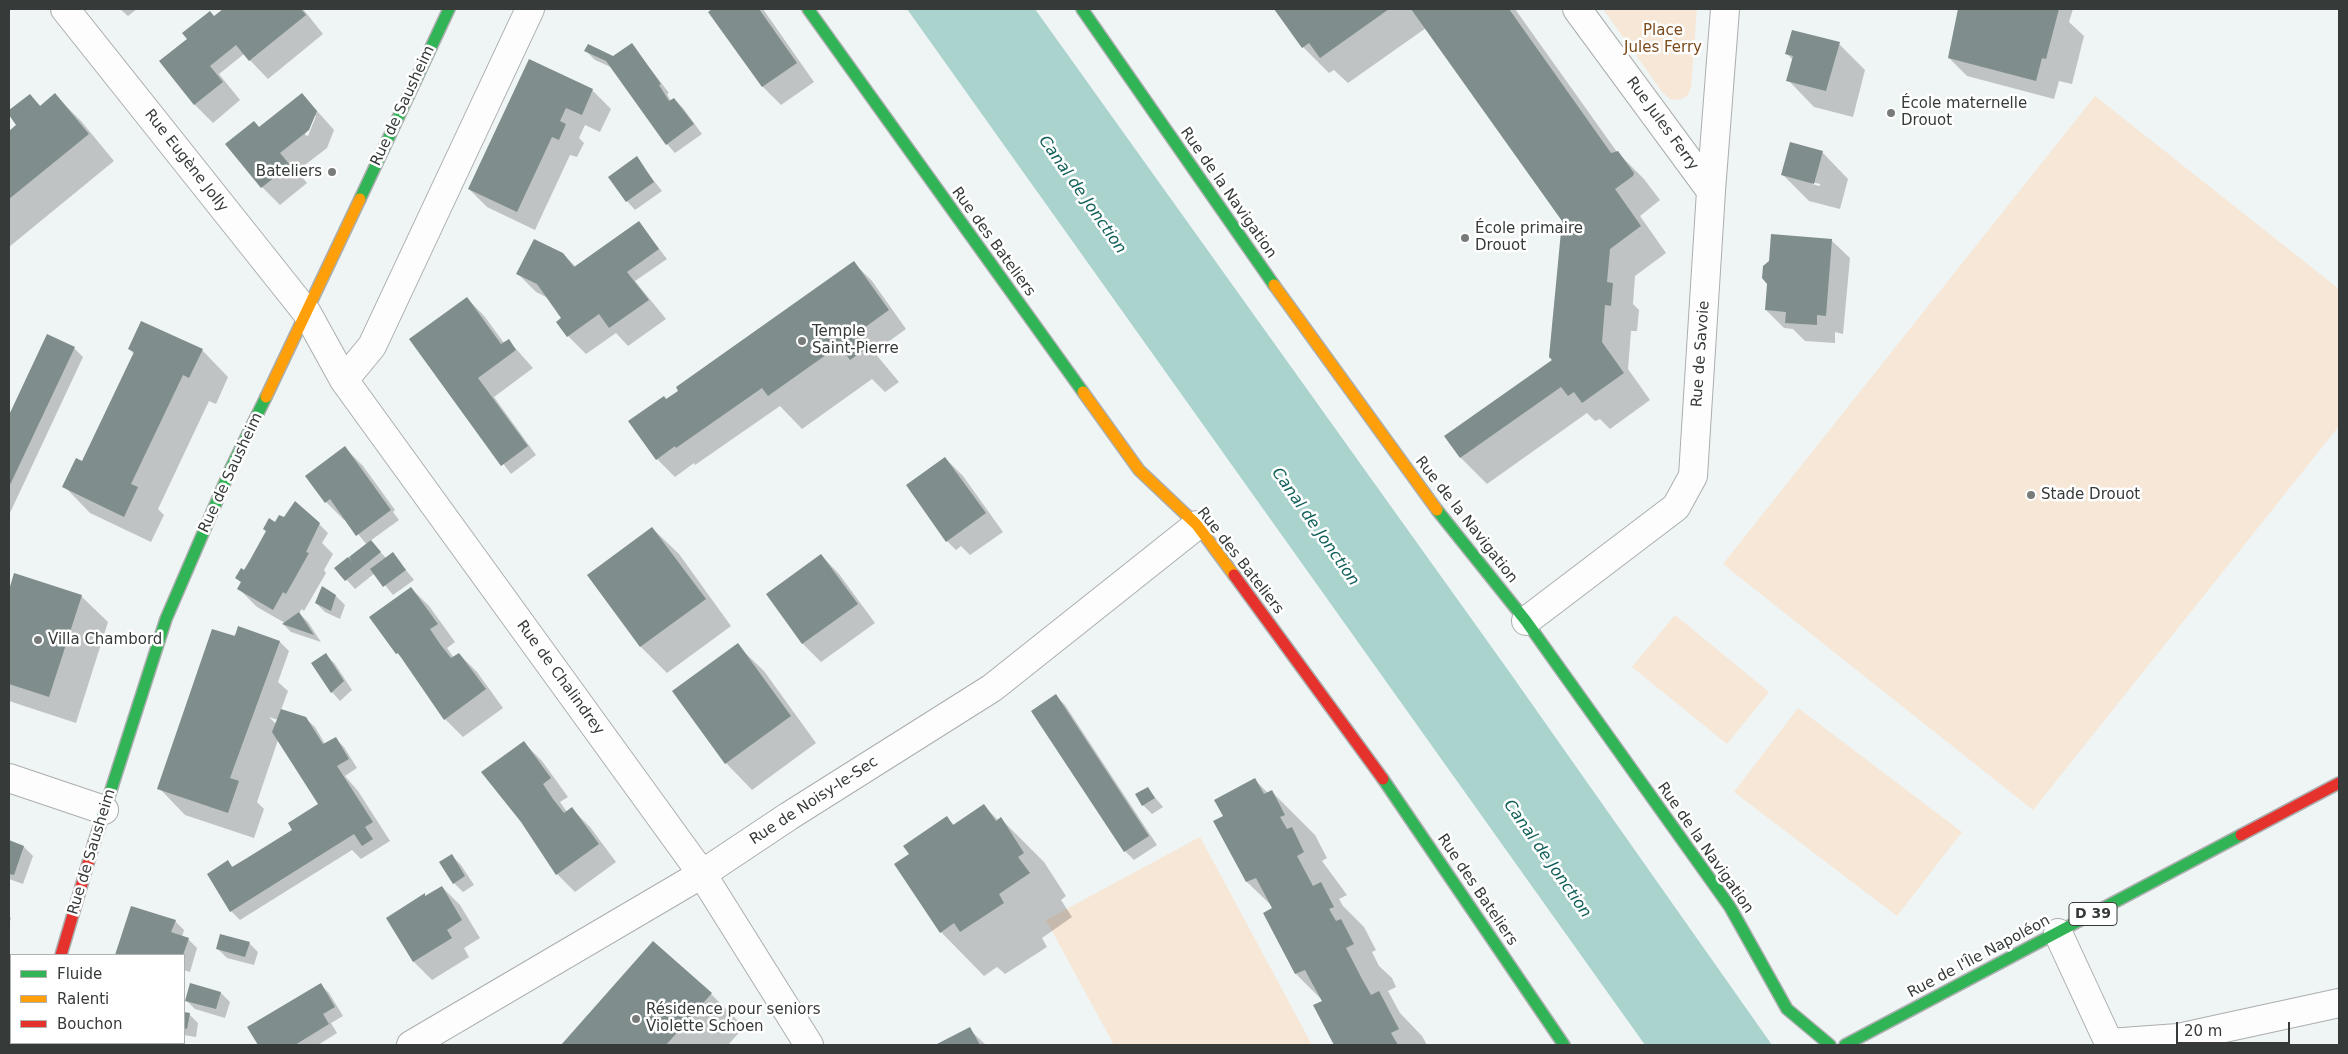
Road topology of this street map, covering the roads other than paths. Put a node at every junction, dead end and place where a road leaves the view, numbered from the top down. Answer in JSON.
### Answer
{"nodes":[{"id":1,"x":65,"y":9,"type":"edge"},
{"id":2,"x":449,"y":9,"type":"edge"},
{"id":3,"x":530,"y":9,"type":"edge"},
{"id":4,"x":808,"y":9,"type":"edge"},
{"id":5,"x":1082,"y":9,"type":"edge"},
{"id":6,"x":1577,"y":9,"type":"edge"},
{"id":7,"x":1725,"y":9,"type":"edge"},
{"id":8,"x":1711,"y":191,"type":"junction"},
{"id":9,"x":307,"y":313,"type":"junction"},
{"id":10,"x":344,"y":380,"type":"junction"},
{"id":11,"x":1197,"y":525,"type":"junction"},
{"id":12,"x":1526,"y":621,"type":"junction"},
{"id":13,"x":9,"y":778,"type":"edge"},
{"id":14,"x":2339,"y":783,"type":"edge"},
{"id":15,"x":104,"y":810,"type":"junction"},
{"id":16,"x":702,"y":874,"type":"junction"},
{"id":17,"x":2058,"y":932,"type":"junction"},
{"id":18,"x":61,"y":954,"type":"edge"},
{"id":19,"x":2339,"y":1004,"type":"edge"},
{"id":20,"x":2103,"y":1044,"type":"edge"},
{"id":21,"x":411,"y":1045,"type":"edge"},
{"id":22,"x":809,"y":1045,"type":"edge"},
{"id":23,"x":1564,"y":1045,"type":"edge"},
{"id":24,"x":1830,"y":1045,"type":"edge"},
{"id":25,"x":1846,"y":1045,"type":"edge"}],
"edges":[{"from":1,"to":9,"type":"street","name":"Rue Eugène Jolly"},
{"from":2,"to":9,"type":"street","name":"Rue de Sausheim"},
{"from":3,"to":10,"type":"street"},
{"from":4,"to":11,"type":"street","name":"Rue des Bateliers"},
{"from":5,"to":12,"type":"street","name":"Rue de la Navigation"},
{"from":6,"to":8,"type":"street","name":"Rue Jules Ferry"},
{"from":7,"to":8,"type":"street","name":"Rue de Savoie"},
{"from":8,"to":12,"type":"street","name":"Rue de Savoie"},
{"from":9,"to":10,"type":"street","name":"Rue de Chalindrey"},
{"from":9,"to":15,"type":"street","name":"Rue de Sausheim"},
{"from":10,"to":16,"type":"street","name":"Rue de Chalindrey"},
{"from":11,"to":16,"type":"street","name":"Rue de Noisy-le-Sec"},
{"from":11,"to":23,"type":"street","name":"Rue des Bateliers"},
{"from":12,"to":24,"type":"street","name":"Rue de la Navigation"},
{"from":13,"to":15,"type":"street"},
{"from":14,"to":17,"type":"street","name":"Rue de l'Île Napoléon","number":"D 39"},
{"from":15,"to":18,"type":"street","name":"Rue de Sausheim"},
{"from":16,"to":21,"type":"street","name":"Rue de Noisy-le-Sec"},
{"from":16,"to":22,"type":"street","name":"Rue de Chalindrey"},
{"from":17,"to":20,"type":"street"},
{"from":17,"to":25,"type":"street","name":"Rue de l'Île Napoléon","number":"D 39"},
{"from":19,"to":20,"type":"street"}]}
